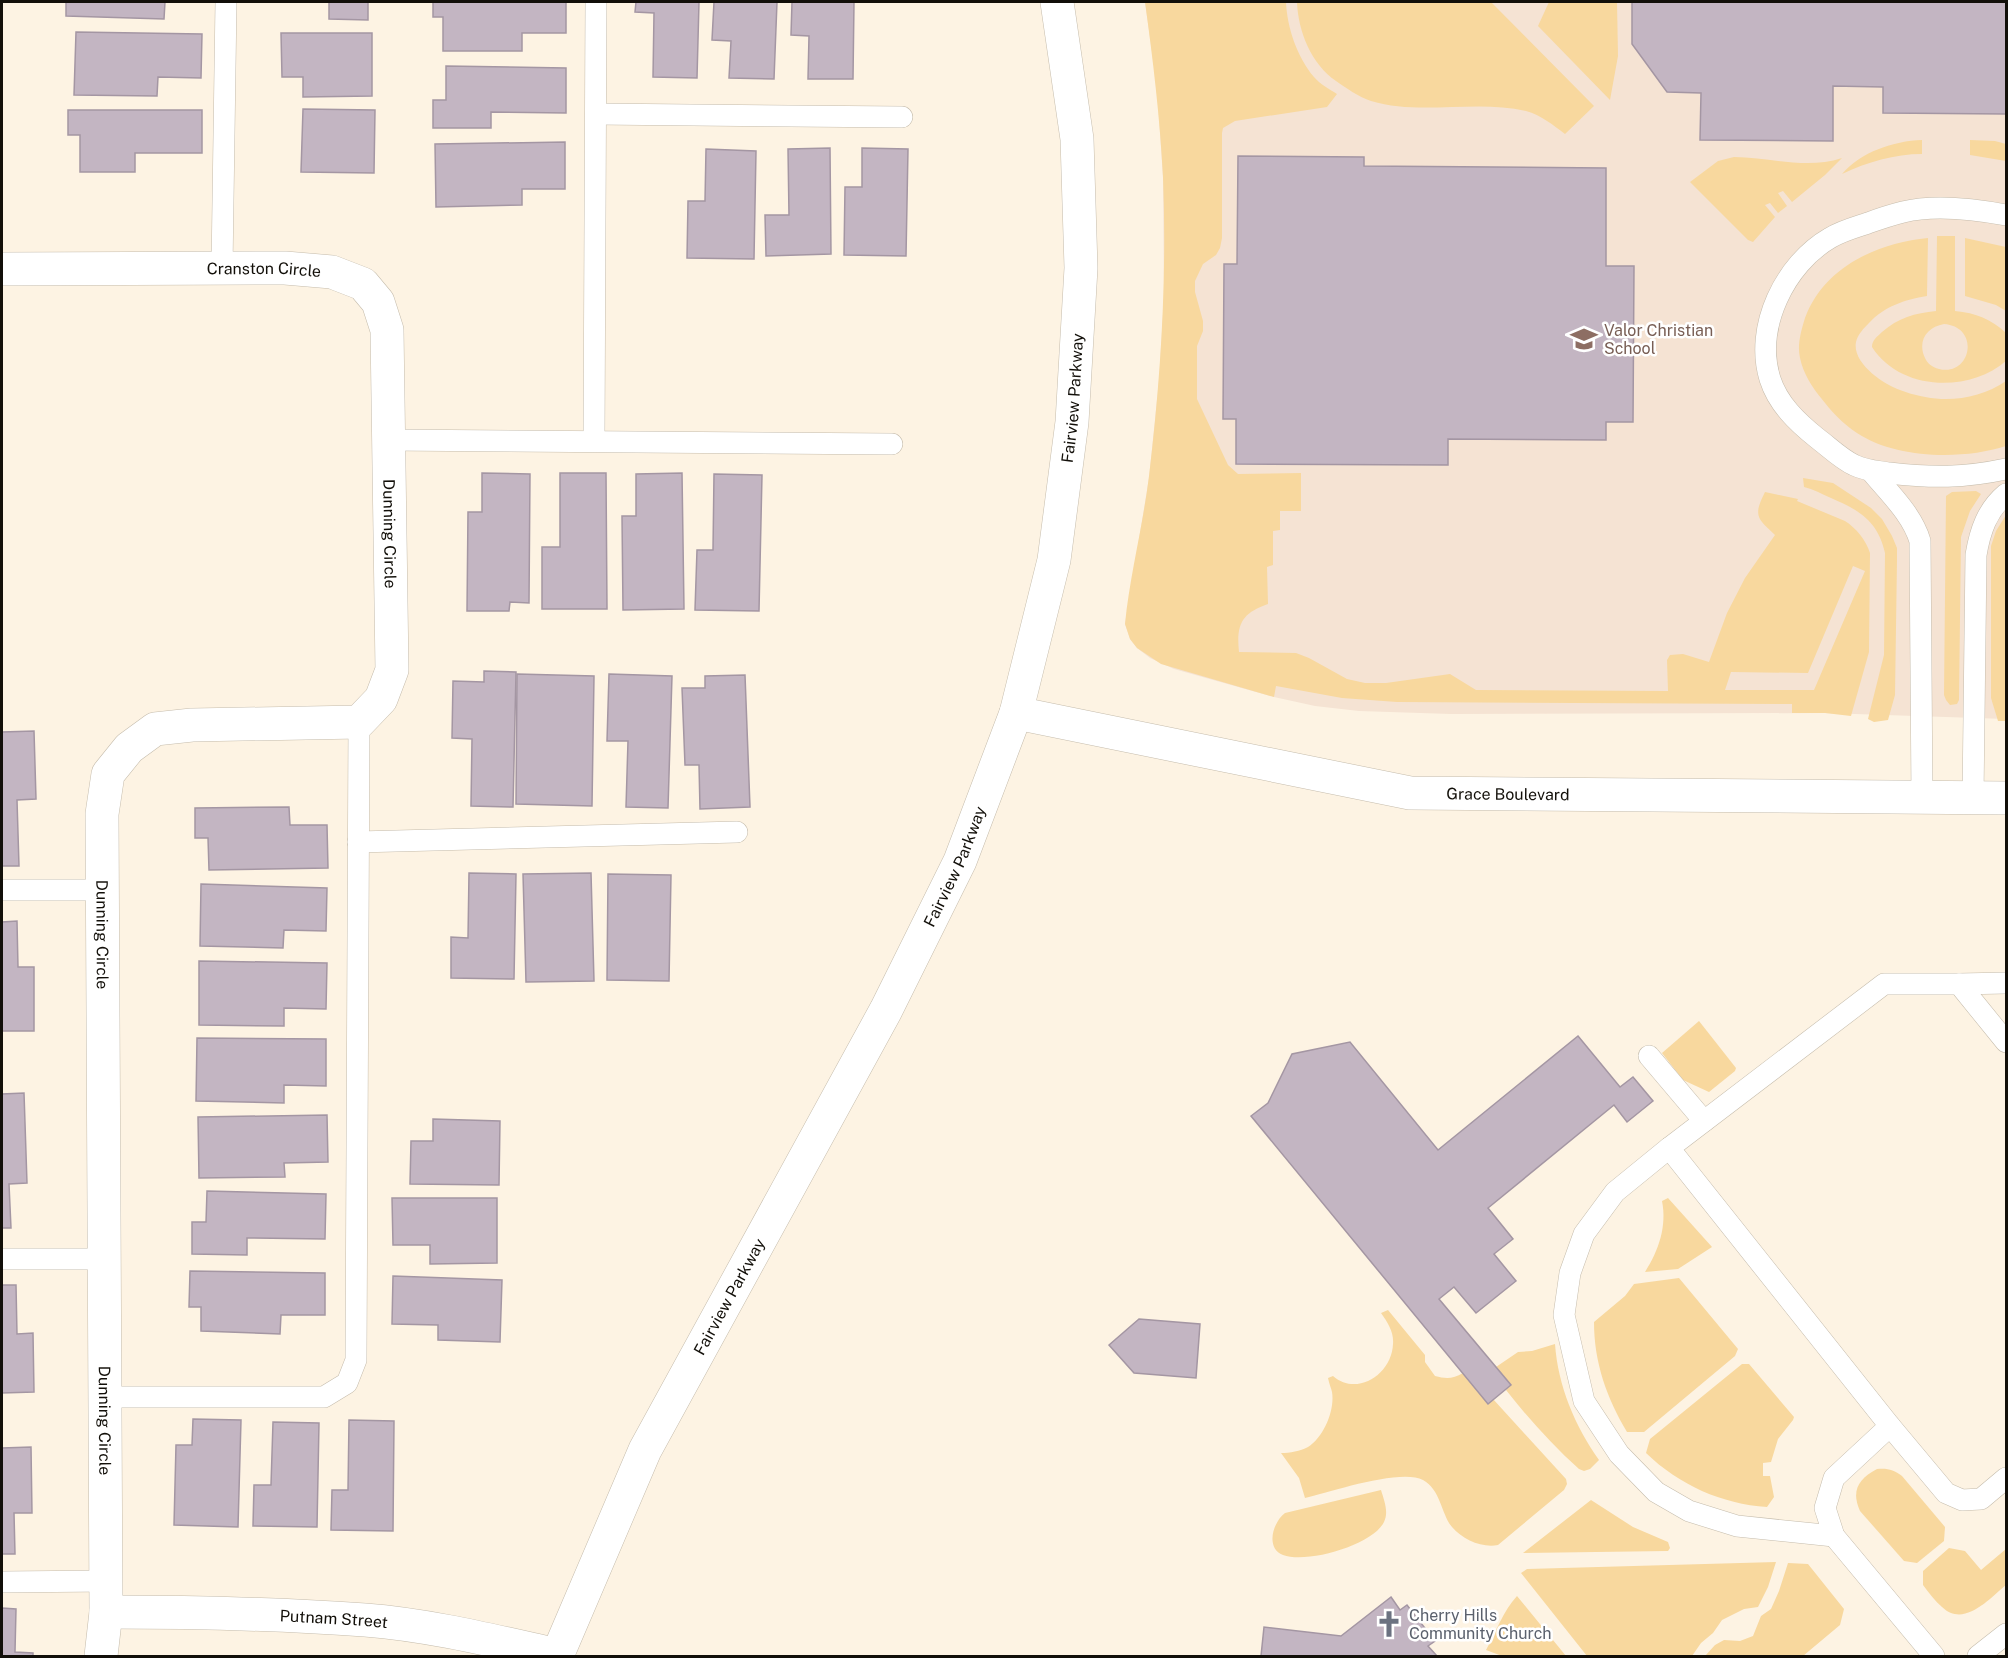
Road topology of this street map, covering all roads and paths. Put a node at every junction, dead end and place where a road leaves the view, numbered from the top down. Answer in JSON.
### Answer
{"nodes":[{"id":1,"x":226,"y":2,"type":"edge"},
{"id":2,"x":596,"y":2,"type":"edge"},
{"id":3,"x":1057,"y":2,"type":"edge"},
{"id":4,"x":596,"y":114,"type":"junction"},
{"id":5,"x":902,"y":117,"type":"dead end"},
{"id":6,"x":2007,"y":215,"type":"edge"},
{"id":7,"x":222,"y":268,"type":"junction"},
{"id":8,"x":2,"y":269,"type":"edge"},
{"id":9,"x":388,"y":440,"type":"junction"},
{"id":10,"x":594,"y":441,"type":"junction"},
{"id":11,"x":892,"y":444,"type":"dead end"},
{"id":12,"x":2007,"y":469,"type":"edge"},
{"id":13,"x":1871,"y":471,"type":"junction"},
{"id":14,"x":2007,"y":494,"type":"edge"},
{"id":15,"x":1016,"y":714,"type":"junction"},
{"id":16,"x":359,"y":722,"type":"junction"},
{"id":17,"x":1922,"y":798,"type":"junction"},
{"id":18,"x":1973,"y":798,"type":"junction"},
{"id":19,"x":2007,"y":798,"type":"edge"},
{"id":20,"x":737,"y":832,"type":"dead end"},
{"id":21,"x":358,"y":842,"type":"junction"},
{"id":22,"x":2,"y":890,"type":"edge"},
{"id":23,"x":102,"y":890,"type":"junction"},
{"id":24,"x":2007,"y":983,"type":"edge"},
{"id":25,"x":1959,"y":984,"type":"junction"},
{"id":26,"x":2007,"y":1042,"type":"edge"},
{"id":27,"x":1649,"y":1056,"type":"dead end"},
{"id":28,"x":1704,"y":1121,"type":"junction"},
{"id":29,"x":1669,"y":1148,"type":"junction"},
{"id":30,"x":2,"y":1259,"type":"edge"},
{"id":31,"x":104,"y":1259,"type":"junction"},
{"id":32,"x":105,"y":1396,"type":"junction"},
{"id":33,"x":1890,"y":1426,"type":"junction"},
{"id":34,"x":2007,"y":1478,"type":"edge"},
{"id":35,"x":1834,"y":1536,"type":"junction"},
{"id":36,"x":2,"y":1582,"type":"edge"},
{"id":37,"x":106,"y":1596,"type":"junction"},
{"id":38,"x":2007,"y":1634,"type":"edge"},
{"id":39,"x":101,"y":1656,"type":"edge"},
{"id":40,"x":557,"y":1656,"type":"edge"},
{"id":41,"x":1934,"y":1656,"type":"edge"},
{"id":42,"x":1978,"y":1656,"type":"edge"}],
"edges":[{"from":1,"to":7,"type":"lane"},
{"from":2,"to":4,"type":"lane"},
{"from":3,"to":15,"type":"street","name":"Fairview Parkway"},
{"from":4,"to":5,"type":"lane"},
{"from":4,"to":10,"type":"lane"},
{"from":6,"to":13,"type":"lane"},
{"from":7,"to":8,"type":"street","name":"Cranston Circle"},
{"from":7,"to":9,"type":"street","name":"Cranston Circle"},
{"from":9,"to":10,"type":"lane"},
{"from":9,"to":16,"type":"street","name":"Dunning Circle"},
{"from":10,"to":11,"type":"lane"},
{"from":12,"to":13,"type":"lane"},
{"from":13,"to":17,"type":"lane"},
{"from":14,"to":18,"type":"lane"},
{"from":15,"to":17,"type":"street","name":"Grace Boulevard"},
{"from":15,"to":40,"type":"street","name":"Fairview Parkway"},
{"from":16,"to":21,"type":"lane"},
{"from":16,"to":23,"type":"street","name":"Dunning Circle"},
{"from":17,"to":18,"type":"street","name":"Grace Boulevard"},
{"from":18,"to":19,"type":"street","name":"Grace Boulevard"},
{"from":20,"to":21,"type":"lane"},
{"from":21,"to":32,"type":"lane"},
{"from":22,"to":23,"type":"lane"},
{"from":23,"to":31,"type":"street","name":"Dunning Circle"},
{"from":24,"to":25,"type":"lane"},
{"from":25,"to":26,"type":"lane"},
{"from":25,"to":28,"type":"lane"},
{"from":27,"to":28,"type":"lane"},
{"from":28,"to":29,"type":"lane"},
{"from":29,"to":33,"type":"lane"},
{"from":29,"to":35,"type":"lane"},
{"from":30,"to":31,"type":"lane"},
{"from":31,"to":32,"type":"street","name":"Dunning Circle"},
{"from":32,"to":37,"type":"street","name":"Dunning Circle"},
{"from":33,"to":34,"type":"lane"},
{"from":33,"to":35,"type":"lane"},
{"from":35,"to":41,"type":"lane"},
{"from":36,"to":37,"type":"lane"},
{"from":37,"to":39,"type":"street","name":"Dunning Circle"},
{"from":37,"to":40,"type":"street","name":"Putnam Street"},
{"from":38,"to":42,"type":"lane"}]}
